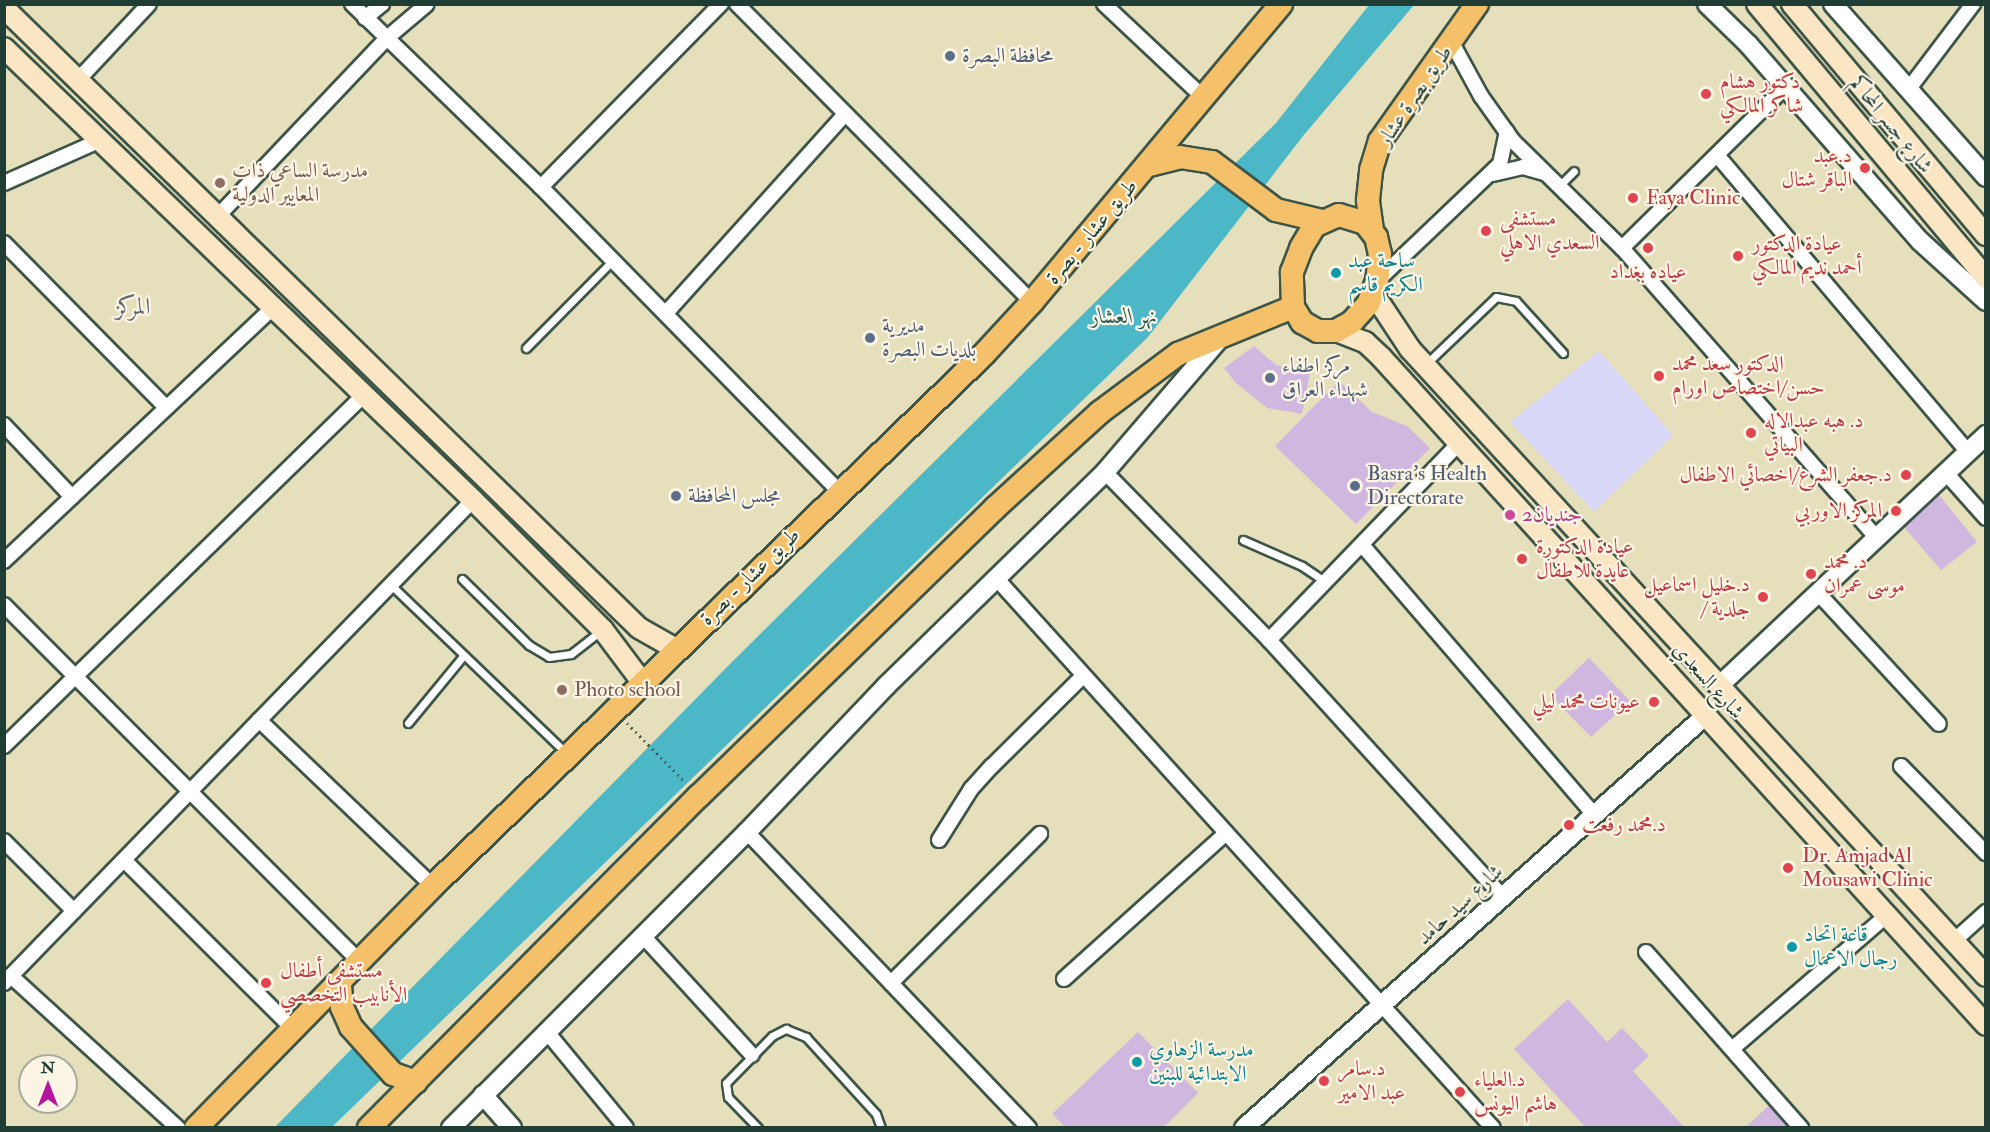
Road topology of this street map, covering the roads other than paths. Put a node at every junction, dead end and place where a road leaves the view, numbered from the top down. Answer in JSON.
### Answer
{"nodes":[{"id":1,"x":149,"y":4,"type":"edge"},
{"id":2,"x":352,"y":4,"type":"edge"},
{"id":3,"x":382,"y":4,"type":"edge"},
{"id":4,"x":427,"y":4,"type":"edge"},
{"id":5,"x":721,"y":4,"type":"edge"},
{"id":6,"x":737,"y":4,"type":"edge"},
{"id":7,"x":1104,"y":4,"type":"edge"},
{"id":8,"x":1281,"y":4,"type":"edge"},
{"id":9,"x":1477,"y":4,"type":"edge"},
{"id":10,"x":1707,"y":4,"type":"edge"},
{"id":11,"x":1757,"y":4,"type":"edge"},
{"id":12,"x":1792,"y":4,"type":"edge"},
{"id":13,"x":1833,"y":4,"type":"edge"},
{"id":14,"x":1973,"y":4,"type":"edge"},
{"id":15,"x":4,"y":8,"type":"edge"},
{"id":16,"x":365,"y":18,"type":"junction"},
{"id":17,"x":20,"y":24,"type":"junction"},
{"id":18,"x":387,"y":38,"type":"junction"},
{"id":19,"x":1452,"y":40,"type":"junction"},
{"id":20,"x":6,"y":48,"type":"edge"},
{"id":21,"x":77,"y":81,"type":"junction"},
{"id":22,"x":1785,"y":87,"type":"junction"},
{"id":23,"x":1908,"y":90,"type":"junction"},
{"id":24,"x":1204,"y":98,"type":"junction"},
{"id":25,"x":845,"y":114,"type":"junction"},
{"id":26,"x":1507,"y":132,"type":"junction"},
{"id":27,"x":101,"y":140,"type":"junction"},
{"id":28,"x":1717,"y":155,"type":"junction"},
{"id":29,"x":1149,"y":165,"type":"junction"},
{"id":30,"x":1574,"y":171,"type":"dead end"},
{"id":31,"x":1546,"y":173,"type":"junction"},
{"id":32,"x":1488,"y":176,"type":"junction"},
{"id":33,"x":1986,"y":177,"type":"edge"},
{"id":34,"x":4,"y":183,"type":"edge"},
{"id":35,"x":1559,"y":186,"type":"junction"},
{"id":36,"x":541,"y":187,"type":"junction"},
{"id":37,"x":219,"y":215,"type":"junction"},
{"id":38,"x":1322,"y":220,"type":"junction"},
{"id":39,"x":1372,"y":230,"type":"junction"},
{"id":40,"x":199,"y":235,"type":"junction"},
{"id":41,"x":1986,"y":235,"type":"edge"},
{"id":42,"x":4,"y":243,"type":"edge"},
{"id":43,"x":1622,"y":248,"type":"junction"},
{"id":44,"x":614,"y":260,"type":"junction"},
{"id":45,"x":1986,"y":278,"type":"edge"},
{"id":46,"x":1375,"y":287,"type":"junction"},
{"id":47,"x":1986,"y":301,"type":"edge"},
{"id":48,"x":1032,"y":302,"type":"junction"},
{"id":49,"x":274,"y":307,"type":"junction"},
{"id":50,"x":1293,"y":307,"type":"junction"},
{"id":51,"x":666,"y":314,"type":"junction"},
{"id":52,"x":1336,"y":331,"type":"junction"},
{"id":53,"x":1226,"y":332,"type":"junction"},
{"id":54,"x":526,"y":348,"type":"dead end"},
{"id":55,"x":1563,"y":353,"type":"dead end"},
{"id":56,"x":1425,"y":365,"type":"junction"},
{"id":57,"x":365,"y":394,"type":"junction"},
{"id":58,"x":166,"y":407,"type":"junction"},
{"id":59,"x":4,"y":425,"type":"edge"},
{"id":60,"x":1986,"y":435,"type":"edge"},
{"id":61,"x":1461,"y":442,"type":"junction"},
{"id":62,"x":1968,"y":452,"type":"junction"},
{"id":63,"x":1105,"y":472,"type":"junction"},
{"id":64,"x":1946,"y":473,"type":"junction"},
{"id":65,"x":839,"y":491,"type":"junction"},
{"id":66,"x":72,"y":496,"type":"junction"},
{"id":67,"x":473,"y":500,"type":"junction"},
{"id":68,"x":1986,"y":518,"type":"edge"},
{"id":69,"x":1877,"y":538,"type":"junction"},
{"id":70,"x":1243,"y":540,"type":"dead end"},
{"id":71,"x":1363,"y":546,"type":"junction"},
{"id":72,"x":4,"y":561,"type":"edge"},
{"id":73,"x":996,"y":578,"type":"junction"},
{"id":74,"x":462,"y":579,"type":"dead end"},
{"id":75,"x":1324,"y":580,"type":"junction"},
{"id":76,"x":390,"y":585,"type":"junction"},
{"id":77,"x":1818,"y":593,"type":"junction"},
{"id":78,"x":4,"y":605,"type":"edge"},
{"id":79,"x":603,"y":630,"type":"junction"},
{"id":80,"x":1269,"y":640,"type":"junction"},
{"id":81,"x":676,"y":649,"type":"junction"},
{"id":82,"x":464,"y":655,"type":"junction"},
{"id":83,"x":75,"y":676,"type":"junction"},
{"id":84,"x":1083,"y":676,"type":"junction"},
{"id":85,"x":642,"y":682,"type":"junction"},
{"id":86,"x":1721,"y":684,"type":"junction"},
{"id":87,"x":1706,"y":715,"type":"junction"},
{"id":88,"x":259,"y":720,"type":"junction"},
{"id":89,"x":408,"y":723,"type":"dead end"},
{"id":90,"x":1939,"y":724,"type":"dead end"},
{"id":91,"x":4,"y":746,"type":"edge"},
{"id":92,"x":568,"y":755,"type":"junction"},
{"id":93,"x":1901,"y":766,"type":"dead end"},
{"id":94,"x":190,"y":791,"type":"junction"},
{"id":95,"x":1594,"y":815,"type":"junction"},
{"id":96,"x":747,"y":832,"type":"junction"},
{"id":97,"x":1226,"y":833,"type":"junction"},
{"id":98,"x":1040,"y":834,"type":"dead end"},
{"id":99,"x":939,"y":840,"type":"dead end"},
{"id":100,"x":4,"y":841,"type":"edge"},
{"id":101,"x":1986,"y":853,"type":"edge"},
{"id":102,"x":124,"y":860,"type":"junction"},
{"id":103,"x":433,"y":886,"type":"junction"},
{"id":104,"x":1503,"y":897,"type":"junction"},
{"id":105,"x":74,"y":911,"type":"junction"},
{"id":106,"x":1986,"y":912,"type":"edge"},
{"id":107,"x":1887,"y":915,"type":"junction"},
{"id":108,"x":643,"y":936,"type":"junction"},
{"id":109,"x":1954,"y":940,"type":"junction"},
{"id":110,"x":1646,"y":952,"type":"dead end"},
{"id":111,"x":361,"y":963,"type":"junction"},
{"id":112,"x":1986,"y":976,"type":"edge"},
{"id":113,"x":8,"y":979,"type":"edge"},
{"id":114,"x":1064,"y":979,"type":"dead end"},
{"id":115,"x":891,"y":983,"type":"junction"},
{"id":116,"x":340,"y":985,"type":"junction"},
{"id":117,"x":1382,"y":1005,"type":"junction"},
{"id":118,"x":1986,"y":1025,"type":"edge"},
{"id":119,"x":295,"y":1031,"type":"junction"},
{"id":120,"x":547,"y":1032,"type":"junction"},
{"id":121,"x":1732,"y":1049,"type":"junction"},
{"id":122,"x":752,"y":1055,"type":"junction"},
{"id":123,"x":416,"y":1082,"type":"junction"},
{"id":124,"x":483,"y":1095,"type":"junction"},
{"id":125,"x":755,"y":1126,"type":"edge"},
{"id":126,"x":178,"y":1128,"type":"edge"},
{"id":127,"x":196,"y":1128,"type":"edge"},
{"id":128,"x":369,"y":1128,"type":"edge"},
{"id":129,"x":451,"y":1128,"type":"edge"},
{"id":130,"x":512,"y":1128,"type":"edge"},
{"id":131,"x":626,"y":1128,"type":"edge"},
{"id":132,"x":881,"y":1128,"type":"edge"},
{"id":133,"x":1029,"y":1128,"type":"edge"},
{"id":134,"x":1244,"y":1128,"type":"edge"},
{"id":135,"x":1493,"y":1128,"type":"edge"},
{"id":136,"x":1801,"y":1128,"type":"edge"}],
"edges":[{"from":1,"to":21,"type":"street"},
{"from":2,"to":16,"type":"street"},
{"from":3,"to":16,"type":"street"},
{"from":4,"to":18,"type":"street"},
{"from":5,"to":36,"type":"street"},
{"from":6,"to":25,"type":"street"},
{"from":7,"to":24,"type":"street"},
{"from":8,"to":24,"type":"main road","name":"طريق عشار - بصرة"},
{"from":9,"to":19,"type":"main road","name":"طريق بصرة عشار"},
{"from":10,"to":22,"type":"street"},
{"from":11,"to":45,"type":"main road","name":"شارع جسر المحاكم"},
{"from":12,"to":41,"type":"main road"},
{"from":13,"to":23,"type":"street"},
{"from":14,"to":23,"type":"street"},
{"from":15,"to":17,"type":"main road"},
{"from":16,"to":18,"type":"street"},
{"from":17,"to":20,"type":"main road"},
{"from":17,"to":21,"type":"main road"},
{"from":18,"to":36,"type":"street"},
{"from":18,"to":37,"type":"street"},
{"from":19,"to":26,"type":"street"},
{"from":19,"to":39,"type":"main road","name":"طريق بصرة عشار"},
{"from":20,"to":27,"type":"main road"},
{"from":21,"to":37,"type":"main road"},
{"from":22,"to":28,"type":"street"},
{"from":22,"to":47,"type":"street"},
{"from":23,"to":33,"type":"street"},
{"from":24,"to":29,"type":"main road","name":"طريق عشار - بصرة"},
{"from":25,"to":48,"type":"street"},
{"from":25,"to":51,"type":"street"},
{"from":26,"to":31,"type":"street"},
{"from":26,"to":32,"type":"street"},
{"from":27,"to":34,"type":"street"},
{"from":27,"to":40,"type":"main road"},
{"from":28,"to":43,"type":"street"},
{"from":28,"to":62,"type":"street"},
{"from":29,"to":38,"type":"main road"},
{"from":29,"to":48,"type":"main road","name":"طريق عشار - بصرة"},
{"from":30,"to":35,"type":"lane"},
{"from":31,"to":32,"type":"street"},
{"from":31,"to":35,"type":"street"},
{"from":32,"to":46,"type":"street"},
{"from":35,"to":43,"type":"street"},
{"from":36,"to":44,"type":"street"},
{"from":37,"to":40,"type":"main road"},
{"from":37,"to":81,"type":"main road"},
{"from":38,"to":39,"type":"main road"},
{"from":38,"to":50,"type":"main road"},
{"from":39,"to":46,"type":"main road"},
{"from":40,"to":49,"type":"main road"},
{"from":42,"to":58,"type":"street"},
{"from":43,"to":69,"type":"street"},
{"from":44,"to":51,"type":"street"},
{"from":44,"to":54,"type":"lane"},
{"from":46,"to":52,"type":"main road"},
{"from":46,"to":56,"type":"main road","name":"شارع السعدي"},
{"from":48,"to":65,"type":"main road","name":"طريق عشار - بصرة"},
{"from":49,"to":57,"type":"main road"},
{"from":49,"to":58,"type":"street"},
{"from":50,"to":52,"type":"main road"},
{"from":50,"to":53,"type":"main road"},
{"from":51,"to":65,"type":"street"},
{"from":52,"to":61,"type":"main road","name":"شارع السعدي"},
{"from":53,"to":63,"type":"street"},
{"from":53,"to":123,"type":"main road"},
{"from":55,"to":56,"type":"lane"},
{"from":56,"to":86,"type":"main road","name":"شارع السعدي"},
{"from":57,"to":67,"type":"main road"},
{"from":57,"to":83,"type":"street"},
{"from":58,"to":66,"type":"street"},
{"from":59,"to":66,"type":"street"},
{"from":60,"to":62,"type":"street"},
{"from":61,"to":71,"type":"street"},
{"from":61,"to":87,"type":"main road","name":"شارع السعدي"},
{"from":62,"to":64,"type":"street"},
{"from":63,"to":73,"type":"street"},
{"from":63,"to":80,"type":"street"},
{"from":64,"to":68,"type":"street"},
{"from":64,"to":69,"type":"street"},
{"from":65,"to":81,"type":"main road","name":"طريق عشار - بصرة"},
{"from":66,"to":72,"type":"street"},
{"from":67,"to":76,"type":"street"},
{"from":67,"to":79,"type":"main road"},
{"from":69,"to":77,"type":"street"},
{"from":70,"to":75,"type":"lane"},
{"from":71,"to":75,"type":"street"},
{"from":71,"to":95,"type":"street"},
{"from":73,"to":84,"type":"street"},
{"from":73,"to":96,"type":"street"},
{"from":74,"to":79,"type":"lane"},
{"from":75,"to":80,"type":"street"},
{"from":76,"to":82,"type":"lane"},
{"from":76,"to":88,"type":"street"},
{"from":77,"to":86,"type":"street"},
{"from":77,"to":90,"type":"street"},
{"from":78,"to":83,"type":"street"},
{"from":79,"to":85,"type":"main road"},
{"from":80,"to":104,"type":"street"},
{"from":81,"to":85,"type":"main road","name":"طريق عشار - بصرة"},
{"from":82,"to":89,"type":"lane"},
{"from":82,"to":92,"type":"lane"},
{"from":83,"to":91,"type":"street"},
{"from":83,"to":94,"type":"street"},
{"from":84,"to":97,"type":"street"},
{"from":84,"to":99,"type":"street"},
{"from":85,"to":92,"type":"main road","name":"طريق عشار - بصرة"},
{"from":86,"to":109,"type":"main road","name":"شارع السعدي"},
{"from":87,"to":95,"type":"street","name":"شارع سيد حامد"},
{"from":87,"to":107,"type":"main road","name":"شارع السعدي"},
{"from":88,"to":94,"type":"street"},
{"from":88,"to":103,"type":"street"},
{"from":92,"to":103,"type":"main road","name":"طريق عشار - بصرة"},
{"from":93,"to":101,"type":"street"},
{"from":94,"to":102,"type":"street"},
{"from":94,"to":111,"type":"street"},
{"from":95,"to":104,"type":"street","name":"شارع سيد حامد"},
{"from":96,"to":108,"type":"street"},
{"from":96,"to":115,"type":"street"},
{"from":97,"to":114,"type":"street"},
{"from":97,"to":117,"type":"street"},
{"from":98,"to":115,"type":"street"},
{"from":100,"to":105,"type":"street"},
{"from":102,"to":105,"type":"street"},
{"from":102,"to":119,"type":"street"},
{"from":103,"to":111,"type":"main road","name":"طريق عشار - بصرة"},
{"from":104,"to":117,"type":"street","name":"شارع سيد حامد"},
{"from":105,"to":113,"type":"street"},
{"from":106,"to":109,"type":"street"},
{"from":107,"to":118,"type":"main road","name":"شارع السعدي"},
{"from":107,"to":121,"type":"street"},
{"from":108,"to":120,"type":"street"},
{"from":108,"to":122,"type":"street"},
{"from":109,"to":112,"type":"main road","name":"شارع السعدي"},
{"from":110,"to":121,"type":"street"},
{"from":111,"to":116,"type":"main road","name":"طريق عشار - بصرة"},
{"from":113,"to":126,"type":"street"},
{"from":115,"to":133,"type":"street"},
{"from":116,"to":119,"type":"main road","name":"طريق عشار - بصرة"},
{"from":116,"to":123,"type":"main road"},
{"from":117,"to":134,"type":"street","name":"شارع سيد حامد"},
{"from":117,"to":135,"type":"street"},
{"from":119,"to":127,"type":"main road","name":"طريق عشار - بصرة"},
{"from":120,"to":124,"type":"street"},
{"from":120,"to":131,"type":"street"},
{"from":121,"to":136,"type":"street"},
{"from":122,"to":125,"type":"lane"},
{"from":122,"to":132,"type":"lane"},
{"from":123,"to":128,"type":"main road"},
{"from":124,"to":129,"type":"street"},
{"from":124,"to":130,"type":"street"}]}
